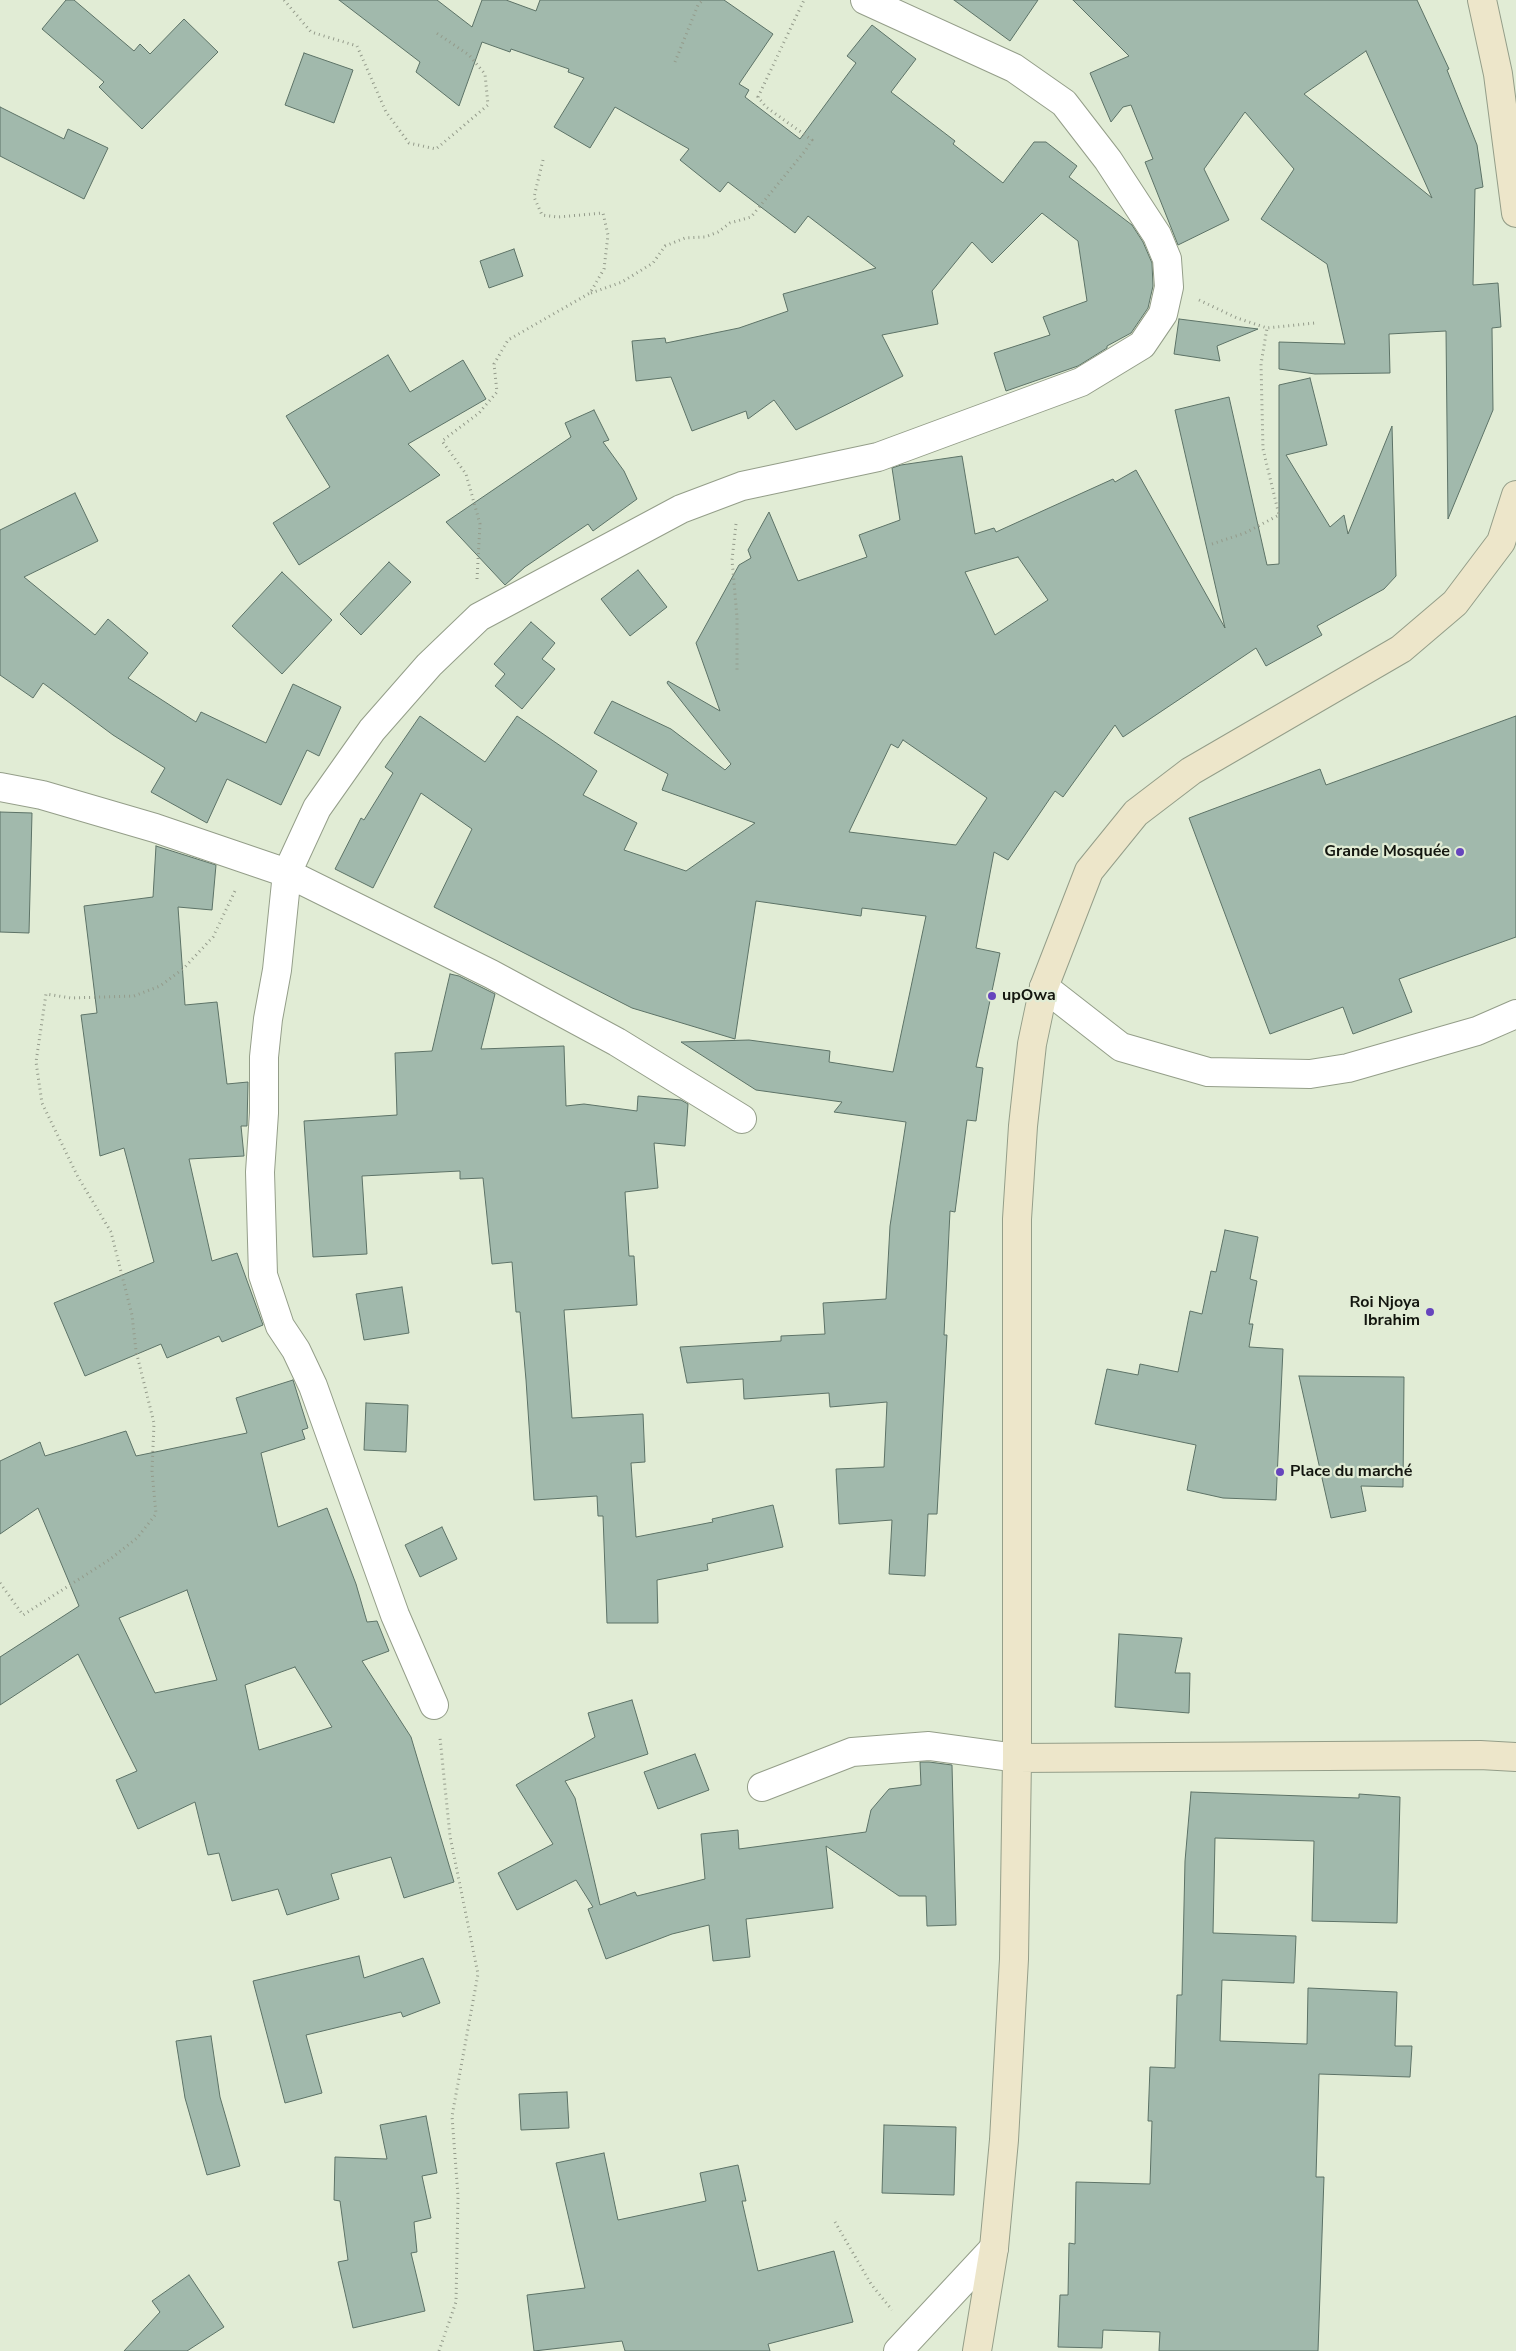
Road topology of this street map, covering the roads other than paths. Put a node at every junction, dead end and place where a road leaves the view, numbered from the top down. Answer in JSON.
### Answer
{"nodes":[{"id":1,"x":865,"y":0,"type":"edge"},
{"id":2,"x":1482,"y":0,"type":"edge"},
{"id":3,"x":1516,"y":213,"type":"edge"},
{"id":4,"x":1516,"y":496,"type":"edge"},
{"id":5,"x":0,"y":787,"type":"edge"},
{"id":6,"x":287,"y":873,"type":"junction"},
{"id":7,"x":1044,"y":987,"type":"junction"},
{"id":8,"x":1516,"y":1014,"type":"edge"},
{"id":9,"x":742,"y":1119,"type":"dead end"},
{"id":10,"x":434,"y":1705,"type":"road end"},
{"id":11,"x":1516,"y":1757,"type":"edge"},
{"id":12,"x":1017,"y":1758,"type":"junction"},
{"id":13,"x":762,"y":1787,"type":"dead end"},
{"id":14,"x":994,"y":2248,"type":"junction"},
{"id":15,"x":906,"y":2343,"type":"edge"},
{"id":16,"x":976,"y":2351,"type":"edge"}],
"edges":[{"from":1,"to":6,"type":"street"},
{"from":2,"to":3,"type":"main road"},
{"from":4,"to":7,"type":"main road"},
{"from":5,"to":6,"type":"street"},
{"from":6,"to":9,"type":"street"},
{"from":6,"to":10,"type":"street"},
{"from":7,"to":8,"type":"street"},
{"from":7,"to":12,"type":"main road"},
{"from":11,"to":12,"type":"main road"},
{"from":12,"to":13,"type":"street"},
{"from":12,"to":14,"type":"main road"},
{"from":14,"to":15,"type":"street"},
{"from":14,"to":16,"type":"main road"}]}
